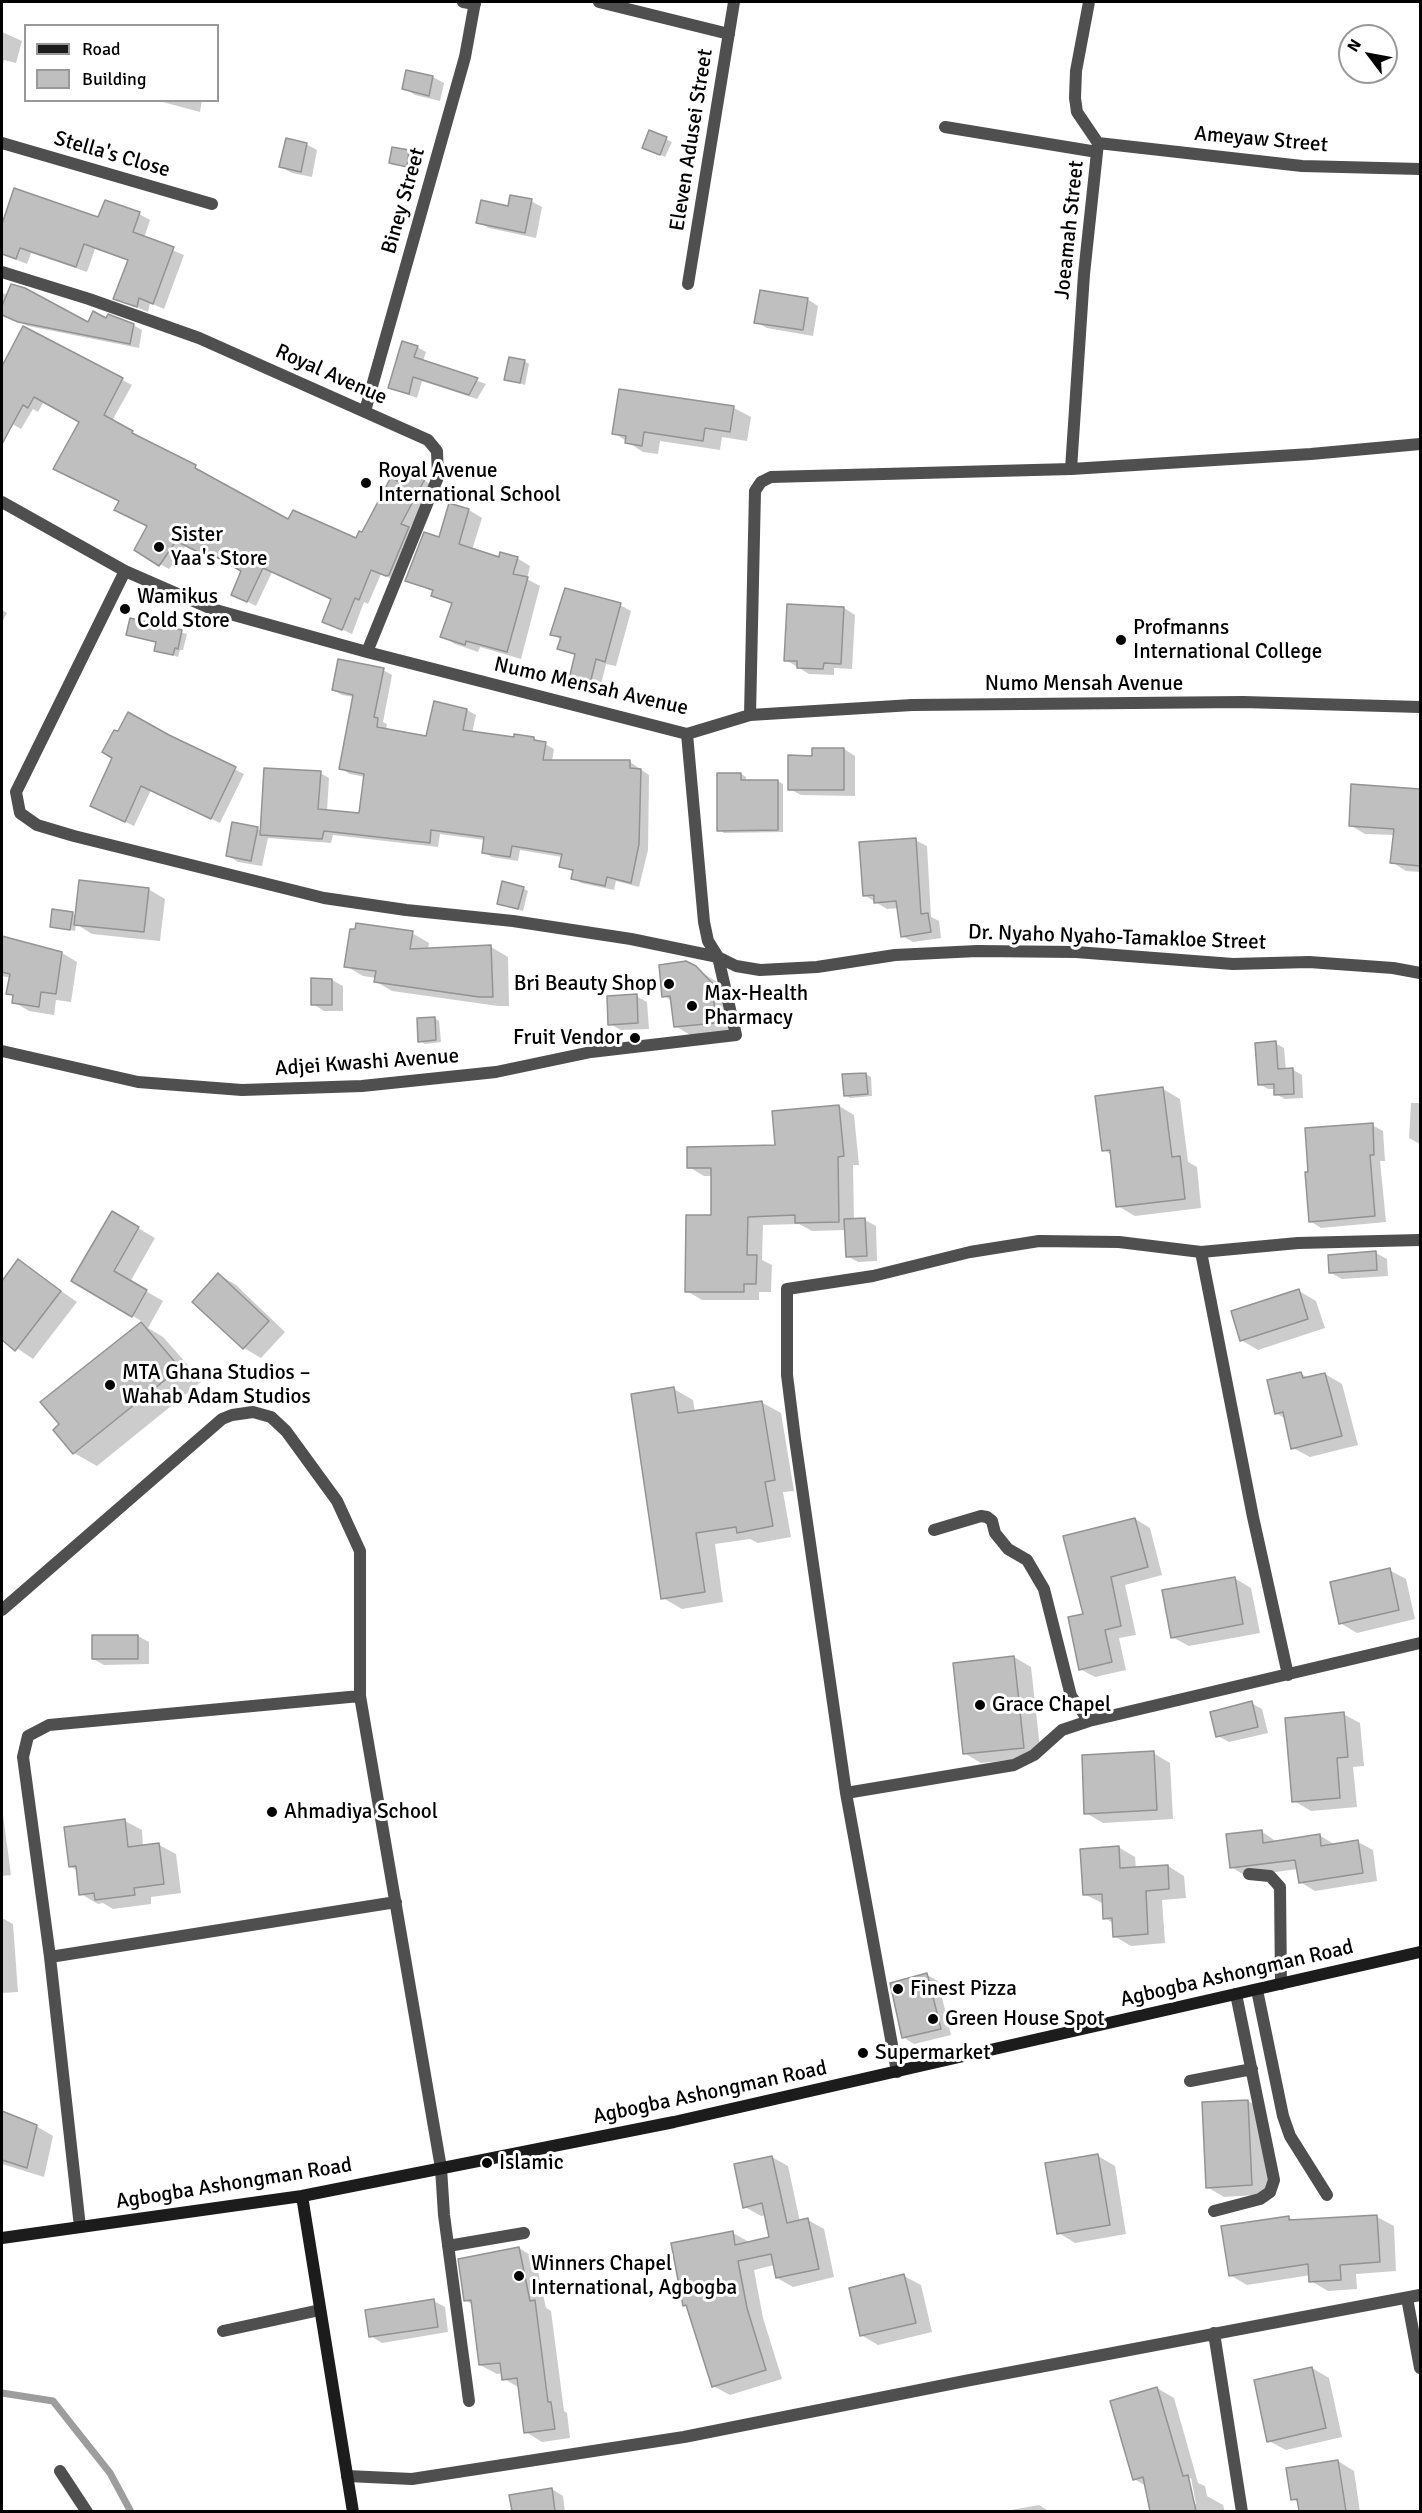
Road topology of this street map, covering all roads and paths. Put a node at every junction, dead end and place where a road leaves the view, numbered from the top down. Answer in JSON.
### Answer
{"nodes":[{"id":1,"x":471,"y":2,"type":"edge"},
{"id":2,"x":599,"y":2,"type":"edge"},
{"id":3,"x":734,"y":2,"type":"edge"},
{"id":4,"x":1089,"y":2,"type":"edge"},
{"id":5,"x":729,"y":34,"type":"junction"},
{"id":6,"x":945,"y":127,"type":"dead end"},
{"id":7,"x":2,"y":143,"type":"edge"},
{"id":8,"x":1098,"y":148,"type":"junction"},
{"id":9,"x":1420,"y":169,"type":"edge"},
{"id":10,"x":212,"y":204,"type":"dead end"},
{"id":11,"x":2,"y":272,"type":"edge"},
{"id":12,"x":688,"y":284,"type":"dead end"},
{"id":13,"x":365,"y":411,"type":"junction"},
{"id":14,"x":1420,"y":444,"type":"edge"},
{"id":15,"x":1071,"y":470,"type":"junction"},
{"id":16,"x":2,"y":502,"type":"edge"},
{"id":17,"x":125,"y":571,"type":"junction"},
{"id":18,"x":367,"y":652,"type":"junction"},
{"id":19,"x":1420,"y":707,"type":"edge"},
{"id":20,"x":750,"y":715,"type":"junction"},
{"id":21,"x":687,"y":734,"type":"junction"},
{"id":22,"x":718,"y":957,"type":"junction"},
{"id":23,"x":1420,"y":973,"type":"edge"},
{"id":24,"x":2,"y":1051,"type":"edge"},
{"id":25,"x":1420,"y":1239,"type":"edge"},
{"id":26,"x":1201,"y":1252,"type":"junction"},
{"id":27,"x":934,"y":1530,"type":"dead end"},
{"id":28,"x":2,"y":1610,"type":"edge"},
{"id":29,"x":1420,"y":1643,"type":"edge"},
{"id":30,"x":1287,"y":1675,"type":"junction"},
{"id":31,"x":360,"y":1696,"type":"junction"},
{"id":32,"x":1089,"y":1721,"type":"junction"},
{"id":33,"x":846,"y":1793,"type":"junction"},
{"id":34,"x":1249,"y":1874,"type":"dead end"},
{"id":35,"x":396,"y":1902,"type":"junction"},
{"id":36,"x":1420,"y":1952,"type":"edge"},
{"id":37,"x":50,"y":1957,"type":"junction"},
{"id":38,"x":1281,"y":1984,"type":"junction"},
{"id":39,"x":1257,"y":1990,"type":"junction"},
{"id":40,"x":1236,"y":1994,"type":"junction"},
{"id":41,"x":1252,"y":2070,"type":"junction"},
{"id":42,"x":897,"y":2072,"type":"junction"},
{"id":43,"x":1190,"y":2081,"type":"dead end"},
{"id":44,"x":441,"y":2168,"type":"junction"},
{"id":45,"x":1327,"y":2195,"type":"dead end"},
{"id":46,"x":302,"y":2196,"type":"junction"},
{"id":47,"x":1214,"y":2211,"type":"dead end"},
{"id":48,"x":80,"y":2227,"type":"junction"},
{"id":49,"x":524,"y":2233,"type":"dead end"},
{"id":50,"x":2,"y":2238,"type":"edge"},
{"id":51,"x":448,"y":2246,"type":"junction"},
{"id":52,"x":1420,"y":2295,"type":"edge"},
{"id":53,"x":1407,"y":2298,"type":"junction"},
{"id":54,"x":320,"y":2310,"type":"junction"},
{"id":55,"x":223,"y":2331,"type":"dead end"},
{"id":56,"x":1214,"y":2332,"type":"junction"},
{"id":57,"x":1420,"y":2368,"type":"edge"},
{"id":58,"x":469,"y":2401,"type":"dead end"},
{"id":59,"x":60,"y":2471,"type":"dead end"},
{"id":60,"x":347,"y":2476,"type":"junction"},
{"id":61,"x":87,"y":2511,"type":"edge"},
{"id":62,"x":354,"y":2511,"type":"edge"},
{"id":63,"x":1242,"y":2511,"type":"edge"}],
"edges":[{"from":1,"to":13,"type":"street","name":"Biney Street"},
{"from":2,"to":5,"type":"street"},
{"from":3,"to":5,"type":"street","name":"Eleven Adusei Street"},
{"from":4,"to":8,"type":"street","name":"Joeamah Street"},
{"from":5,"to":12,"type":"street","name":"Eleven Adusei Street"},
{"from":6,"to":8,"type":"street","name":"Ameyaw Street"},
{"from":7,"to":10,"type":"street","name":"Stella's Close"},
{"from":8,"to":9,"type":"street","name":"Ameyaw Street"},
{"from":8,"to":15,"type":"street","name":"Joeamah Street"},
{"from":11,"to":13,"type":"street","name":"Royal Avenue"},
{"from":13,"to":18,"type":"street","name":"Royal Avenue"},
{"from":14,"to":15,"type":"street"},
{"from":15,"to":20,"type":"street"},
{"from":16,"to":17,"type":"street","name":"Numo Mensah Avenue"},
{"from":17,"to":18,"type":"street","name":"Numo Mensah Avenue"},
{"from":17,"to":22,"type":"street","name":"Dr. Nyaho Nyaho-Tamakloe Street"},
{"from":18,"to":21,"type":"street","name":"Numo Mensah Avenue"},
{"from":19,"to":20,"type":"street","name":"Numo Mensah Avenue"},
{"from":20,"to":21,"type":"street","name":"Numo Mensah Avenue"},
{"from":21,"to":22,"type":"street"},
{"from":22,"to":23,"type":"street","name":"Dr. Nyaho Nyaho-Tamakloe Street"},
{"from":22,"to":24,"type":"street","name":"Adjei Kwashi Avenue"},
{"from":25,"to":26,"type":"street"},
{"from":26,"to":30,"type":"street"},
{"from":26,"to":33,"type":"street"},
{"from":27,"to":32,"type":"street"},
{"from":28,"to":31,"type":"street"},
{"from":29,"to":30,"type":"street"},
{"from":30,"to":32,"type":"street"},
{"from":31,"to":35,"type":"street"},
{"from":31,"to":37,"type":"street"},
{"from":32,"to":33,"type":"street"},
{"from":33,"to":42,"type":"street"},
{"from":34,"to":38,"type":"street"},
{"from":35,"to":37,"type":"street"},
{"from":35,"to":44,"type":"street"},
{"from":36,"to":38,"type":"street","name":"Agbogba Ashongman Road"},
{"from":37,"to":48,"type":"street"},
{"from":38,"to":39,"type":"street","name":"Agbogba Ashongman Road"},
{"from":39,"to":40,"type":"street","name":"Agbogba Ashongman Road"},
{"from":39,"to":45,"type":"street"},
{"from":40,"to":41,"type":"street"},
{"from":40,"to":42,"type":"street","name":"Agbogba Ashongman Road"},
{"from":41,"to":43,"type":"street"},
{"from":41,"to":47,"type":"street"},
{"from":42,"to":44,"type":"street","name":"Agbogba Ashongman Road"},
{"from":44,"to":46,"type":"street","name":"Agbogba Ashongman Road"},
{"from":44,"to":51,"type":"street"},
{"from":46,"to":48,"type":"street","name":"Agbogba Ashongman Road"},
{"from":46,"to":54,"type":"street"},
{"from":48,"to":50,"type":"street","name":"Agbogba Ashongman Road"},
{"from":49,"to":51,"type":"street"},
{"from":51,"to":58,"type":"street"},
{"from":52,"to":53,"type":"street"},
{"from":53,"to":56,"type":"street"},
{"from":53,"to":57,"type":"street"},
{"from":54,"to":55,"type":"street"},
{"from":54,"to":60,"type":"street"},
{"from":56,"to":60,"type":"street"},
{"from":56,"to":63,"type":"street"},
{"from":59,"to":61,"type":"street"},
{"from":60,"to":62,"type":"street"}]}
